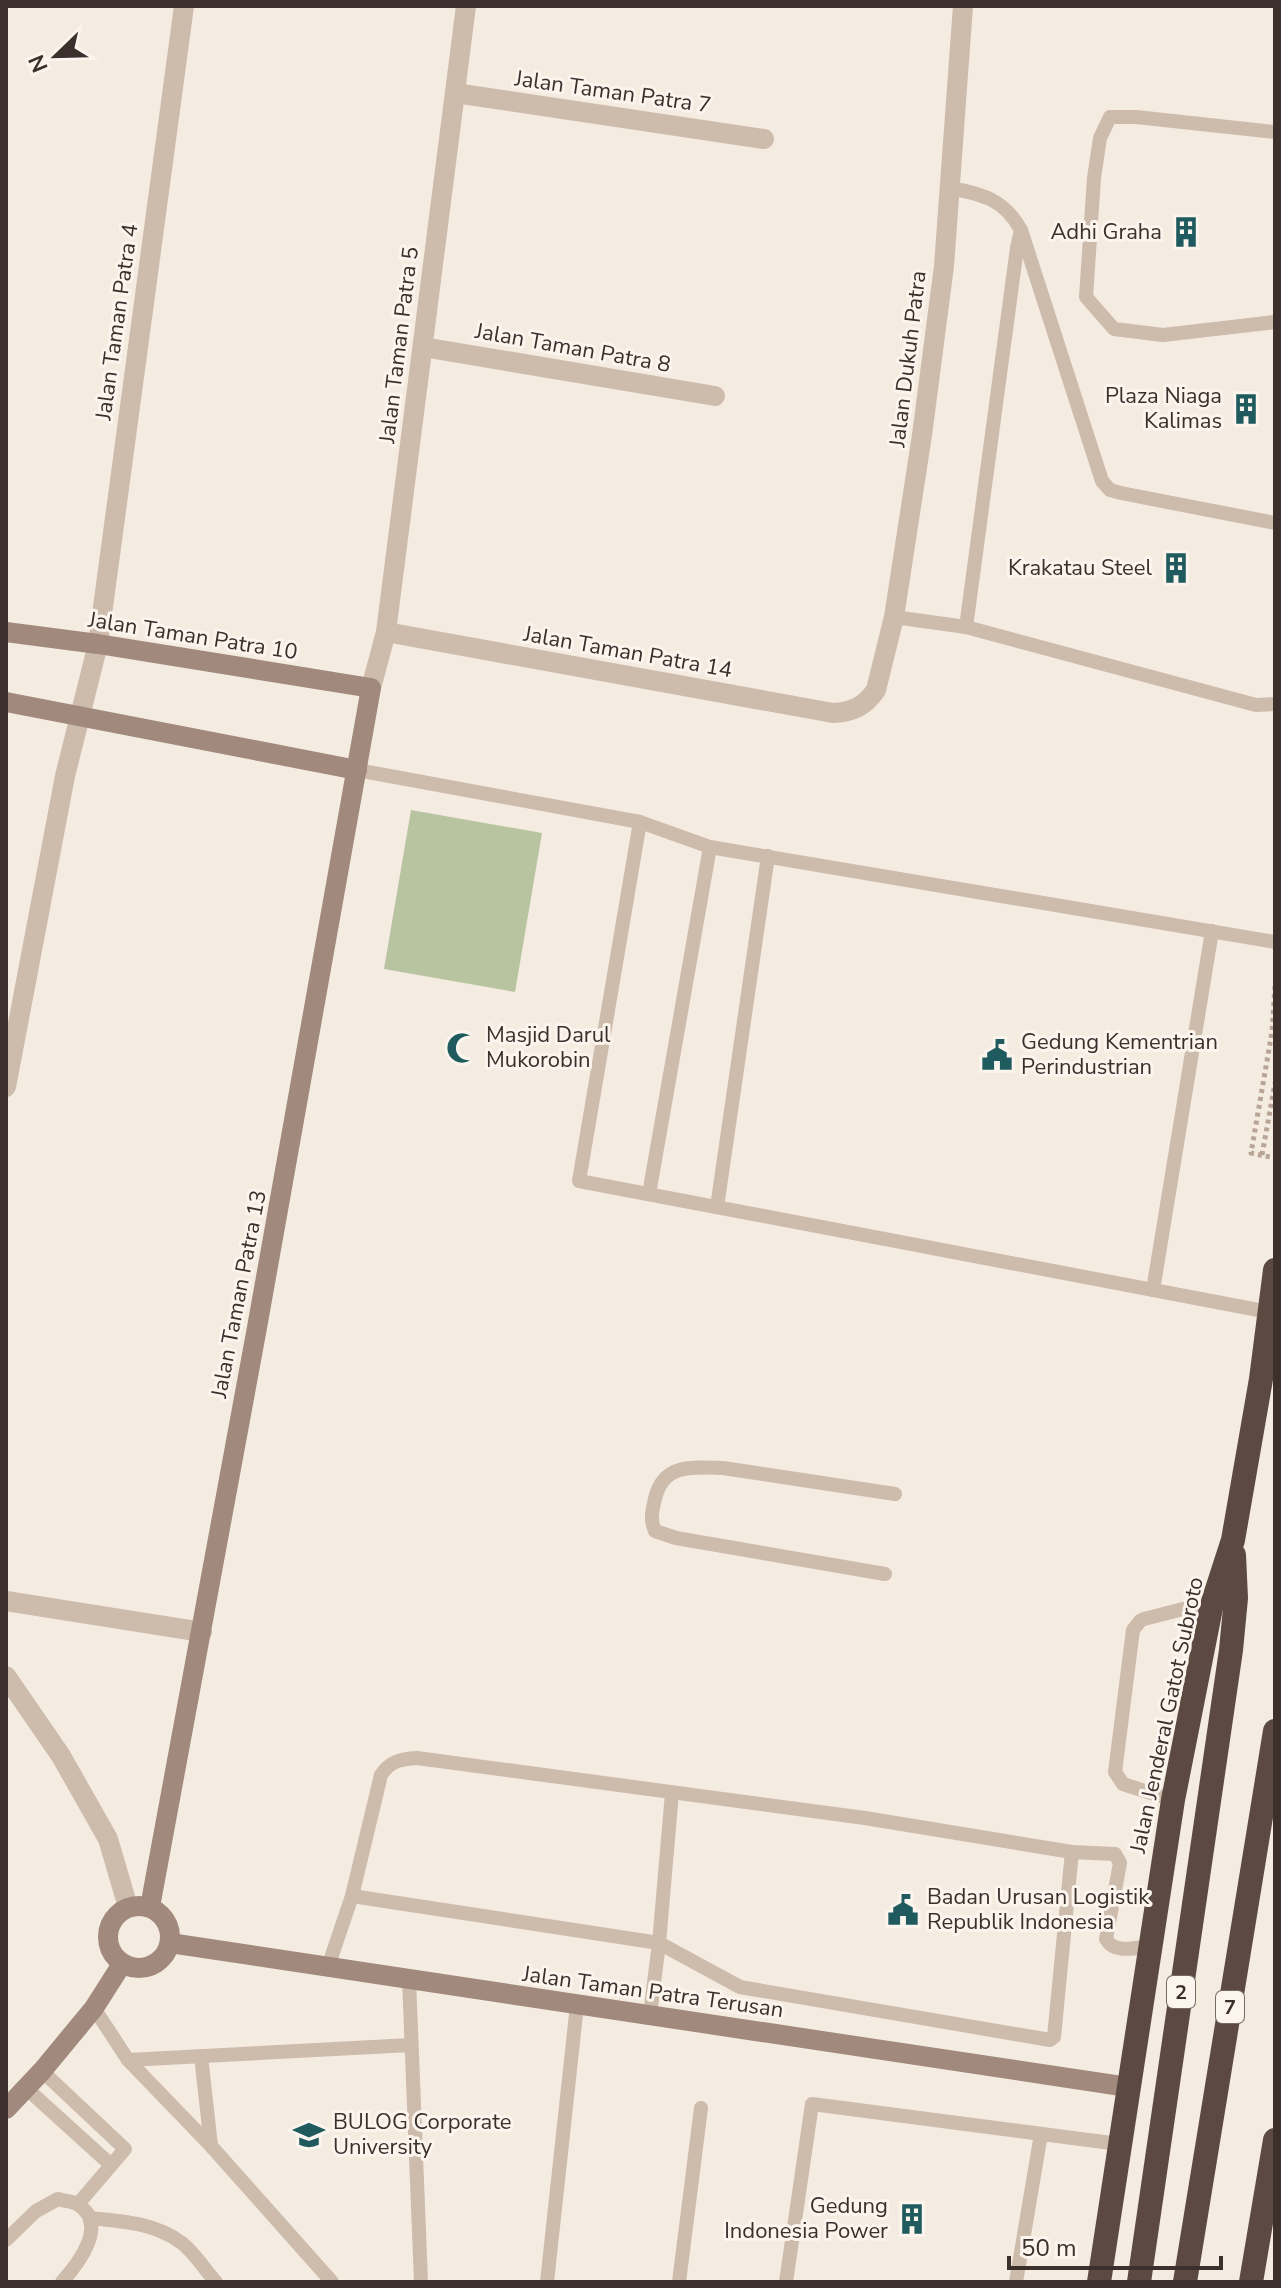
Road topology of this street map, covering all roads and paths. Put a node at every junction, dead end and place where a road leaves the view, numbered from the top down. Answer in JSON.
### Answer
{"nodes":[{"id":1,"x":184,"y":6,"type":"edge"},
{"id":2,"x":466,"y":6,"type":"edge"},
{"id":3,"x":963,"y":6,"type":"edge"},
{"id":4,"x":455,"y":93,"type":"junction"},
{"id":5,"x":1275,"y":132,"type":"edge"},
{"id":6,"x":764,"y":139,"type":"dead end"},
{"id":7,"x":950,"y":188,"type":"junction"},
{"id":8,"x":1021,"y":230,"type":"junction"},
{"id":9,"x":1275,"y":322,"type":"edge"},
{"id":10,"x":423,"y":347,"type":"junction"},
{"id":11,"x":715,"y":396,"type":"dead end"},
{"id":12,"x":1275,"y":523,"type":"edge"},
{"id":13,"x":894,"y":617,"type":"junction"},
{"id":14,"x":966,"y":627,"type":"junction"},
{"id":15,"x":6,"y":632,"type":"edge"},
{"id":16,"x":386,"y":632,"type":"junction"},
{"id":17,"x":98,"y":644,"type":"junction"},
{"id":18,"x":371,"y":688,"type":"junction"},
{"id":19,"x":6,"y":702,"type":"edge"},
{"id":20,"x":1275,"y":704,"type":"edge"},
{"id":21,"x":859,"y":708,"type":"joint"},
{"id":22,"x":81,"y":717,"type":"junction"},
{"id":23,"x":357,"y":770,"type":"junction"},
{"id":24,"x":640,"y":822,"type":"junction"},
{"id":25,"x":710,"y":847,"type":"junction"},
{"id":26,"x":768,"y":856,"type":"junction"},
{"id":27,"x":1212,"y":931,"type":"junction"},
{"id":28,"x":1275,"y":942,"type":"edge"},
{"id":29,"x":1275,"y":986,"type":"edge"},
{"id":30,"x":1275,"y":1083,"type":"edge"},
{"id":31,"x":6,"y":1087,"type":"edge"},
{"id":32,"x":1262,"y":1155,"type":"junction"},
{"id":33,"x":1275,"y":1158,"type":"edge"},
{"id":34,"x":649,"y":1194,"type":"junction"},
{"id":35,"x":717,"y":1207,"type":"junction"},
{"id":36,"x":1275,"y":1270,"type":"edge"},
{"id":37,"x":1153,"y":1290,"type":"junction"},
{"id":38,"x":1269,"y":1312,"type":"junction"},
{"id":39,"x":895,"y":1494,"type":"dead end"},
{"id":40,"x":1233,"y":1540,"type":"junction"},
{"id":41,"x":885,"y":1574,"type":"dead end"},
{"id":42,"x":6,"y":1601,"type":"edge"},
{"id":43,"x":1211,"y":1608,"type":"junction"},
{"id":44,"x":202,"y":1632,"type":"junction"},
{"id":45,"x":6,"y":1676,"type":"edge"},
{"id":46,"x":1275,"y":1731,"type":"edge"},
{"id":47,"x":672,"y":1793,"type":"junction"},
{"id":48,"x":1173,"y":1800,"type":"junction"},
{"id":49,"x":1072,"y":1852,"type":"junction"},
{"id":50,"x":352,"y":1896,"type":"junction"},
{"id":51,"x":128,"y":1907,"type":"junction"},
{"id":52,"x":150,"y":1907,"type":"junction"},
{"id":53,"x":170,"y":1943,"type":"junction"},
{"id":54,"x":659,"y":1943,"type":"junction"},
{"id":55,"x":1150,"y":1946,"type":"junction"},
{"id":56,"x":122,"y":1964,"type":"junction"},
{"id":57,"x":328,"y":1967,"type":"junction"},
{"id":58,"x":409,"y":1979,"type":"junction"},
{"id":59,"x":577,"y":2005,"type":"junction"},
{"id":60,"x":94,"y":2008,"type":"junction"},
{"id":61,"x":650,"y":2015,"type":"junction"},
{"id":62,"x":411,"y":2045,"type":"junction"},
{"id":63,"x":201,"y":2056,"type":"junction"},
{"id":64,"x":128,"y":2060,"type":"junction"},
{"id":65,"x":42,"y":2071,"type":"junction"},
{"id":66,"x":1128,"y":2087,"type":"junction"},
{"id":67,"x":26,"y":2088,"type":"junction"},
{"id":68,"x":701,"y":2108,"type":"dead end"},
{"id":69,"x":6,"y":2109,"type":"edge"},
{"id":70,"x":1041,"y":2134,"type":"junction"},
{"id":71,"x":1275,"y":2140,"type":"edge"},
{"id":72,"x":1119,"y":2144,"type":"junction"},
{"id":73,"x":211,"y":2146,"type":"junction"},
{"id":74,"x":111,"y":2165,"type":"junction"},
{"id":75,"x":78,"y":2204,"type":"junction"},
{"id":76,"x":90,"y":2218,"type":"junction"},
{"id":77,"x":6,"y":2240,"type":"edge"},
{"id":78,"x":1102,"y":2278,"type":"edge"},
{"id":79,"x":62,"y":2282,"type":"edge"},
{"id":80,"x":216,"y":2282,"type":"edge"},
{"id":81,"x":332,"y":2282,"type":"edge"},
{"id":82,"x":421,"y":2282,"type":"edge"},
{"id":83,"x":547,"y":2282,"type":"edge"},
{"id":84,"x":679,"y":2282,"type":"edge"},
{"id":85,"x":786,"y":2282,"type":"edge"},
{"id":86,"x":1016,"y":2282,"type":"edge"},
{"id":87,"x":1139,"y":2282,"type":"edge"},
{"id":88,"x":1185,"y":2282,"type":"edge"},
{"id":89,"x":1251,"y":2282,"type":"edge"}],
"edges":[{"from":1,"to":17,"type":"street","name":"Jalan Taman Patra 4"},
{"from":2,"to":4,"type":"street","name":"Jalan Taman Patra 5"},
{"from":3,"to":7,"type":"street","name":"Jalan Dukuh Patra"},
{"from":4,"to":6,"type":"street","name":"Jalan Taman Patra 7"},
{"from":4,"to":10,"type":"street","name":"Jalan Taman Patra 5"},
{"from":5,"to":9,"type":"lane"},
{"from":7,"to":8,"type":"lane"},
{"from":7,"to":13,"type":"street","name":"Jalan Dukuh Patra"},
{"from":8,"to":12,"type":"lane"},
{"from":8,"to":14,"type":"lane"},
{"from":10,"to":11,"type":"street","name":"Jalan Taman Patra 8"},
{"from":10,"to":16,"type":"street","name":"Jalan Taman Patra 5"},
{"from":13,"to":14,"type":"lane"},
{"from":13,"to":21,"type":"street","name":"Jalan Dukuh Patra"},
{"from":14,"to":20,"type":"lane"},
{"from":15,"to":17,"type":"street","name":"Jalan Taman Patra 10"},
{"from":16,"to":18,"type":"street","name":"Jalan Taman Patra 5"},
{"from":16,"to":21,"type":"street","name":"Jalan Taman Patra 14"},
{"from":17,"to":18,"type":"street","name":"Jalan Taman Patra 10"},
{"from":17,"to":22,"type":"street","name":"Jalan Taman Patra 4"},
{"from":18,"to":23,"type":"street","name":"Jalan Taman Patra 13"},
{"from":19,"to":22,"type":"street"},
{"from":22,"to":23,"type":"street"},
{"from":22,"to":31,"type":"street","name":"Jalan Taman Patra 4"},
{"from":23,"to":24,"type":"lane"},
{"from":23,"to":44,"type":"street","name":"Jalan Taman Patra 13"},
{"from":24,"to":25,"type":"lane"},
{"from":24,"to":34,"type":"lane"},
{"from":25,"to":26,"type":"lane"},
{"from":25,"to":34,"type":"lane"},
{"from":26,"to":27,"type":"lane"},
{"from":26,"to":35,"type":"lane"},
{"from":27,"to":28,"type":"lane"},
{"from":27,"to":37,"type":"lane"},
{"from":29,"to":32,"type":"path"},
{"from":30,"to":32,"type":"path"},
{"from":32,"to":33,"type":"path"},
{"from":34,"to":35,"type":"lane"},
{"from":35,"to":37,"type":"lane"},
{"from":36,"to":38,"type":"highway","name":"Jalan Jenderal Gatot Subroto","number":"2"},
{"from":37,"to":38,"type":"lane"},
{"from":38,"to":40,"type":"highway","name":"Jalan Jenderal Gatot Subroto","number":"2"},
{"from":39,"to":41,"type":"lane"},
{"from":40,"to":43,"type":"highway","name":"Jalan Jenderal Gatot Subroto","number":"2"},
{"from":40,"to":87,"type":"highway","name":"Jalan Jenderal Gatot Subroto","number":"2"},
{"from":42,"to":44,"type":"street"},
{"from":43,"to":48,"type":"highway","name":"Jalan Jenderal Gatot Subroto","number":"2"},
{"from":43,"to":48,"type":"lane"},
{"from":44,"to":52,"type":"street","name":"Jalan Taman Patra 13"},
{"from":45,"to":51,"type":"street"},
{"from":46,"to":88,"type":"highway","number":"7"},
{"from":47,"to":49,"type":"lane"},
{"from":47,"to":50,"type":"lane"},
{"from":47,"to":54,"type":"lane"},
{"from":48,"to":55,"type":"highway","name":"Jalan Jenderal Gatot Subroto","number":"2"},
{"from":49,"to":54,"type":"lane"},
{"from":49,"to":55,"type":"lane"},
{"from":50,"to":54,"type":"lane"},
{"from":50,"to":57,"type":"lane"},
{"from":51,"to":52,"type":"street"},
{"from":51,"to":56,"type":"street"},
{"from":52,"to":53,"type":"street"},
{"from":53,"to":56,"type":"street"},
{"from":53,"to":57,"type":"street","name":"Jalan Taman Patra Terusan"},
{"from":54,"to":61,"type":"lane"},
{"from":55,"to":66,"type":"highway","name":"Jalan Jenderal Gatot Subroto","number":"2"},
{"from":56,"to":60,"type":"street"},
{"from":57,"to":58,"type":"street","name":"Jalan Taman Patra Terusan"},
{"from":58,"to":59,"type":"street","name":"Jalan Taman Patra Terusan"},
{"from":58,"to":62,"type":"lane"},
{"from":59,"to":61,"type":"street","name":"Jalan Taman Patra Terusan"},
{"from":59,"to":83,"type":"lane"},
{"from":60,"to":64,"type":"lane"},
{"from":60,"to":65,"type":"street"},
{"from":61,"to":66,"type":"street","name":"Jalan Taman Patra Terusan"},
{"from":62,"to":63,"type":"lane"},
{"from":62,"to":82,"type":"lane"},
{"from":63,"to":64,"type":"lane"},
{"from":63,"to":73,"type":"lane"},
{"from":64,"to":73,"type":"lane"},
{"from":65,"to":67,"type":"street"},
{"from":65,"to":74,"type":"lane"},
{"from":66,"to":72,"type":"highway","name":"Jalan Jenderal Gatot Subroto","number":"2"},
{"from":67,"to":69,"type":"street"},
{"from":67,"to":74,"type":"lane"},
{"from":68,"to":84,"type":"lane"},
{"from":70,"to":72,"type":"lane"},
{"from":70,"to":85,"type":"lane"},
{"from":70,"to":86,"type":"lane"},
{"from":71,"to":89,"type":"highway"},
{"from":72,"to":78,"type":"highway","name":"Jalan Jenderal Gatot Subroto","number":"2"},
{"from":73,"to":81,"type":"lane"},
{"from":74,"to":75,"type":"lane"},
{"from":75,"to":76,"type":"lane"},
{"from":75,"to":77,"type":"lane"},
{"from":76,"to":79,"type":"lane"},
{"from":76,"to":80,"type":"lane"}]}
